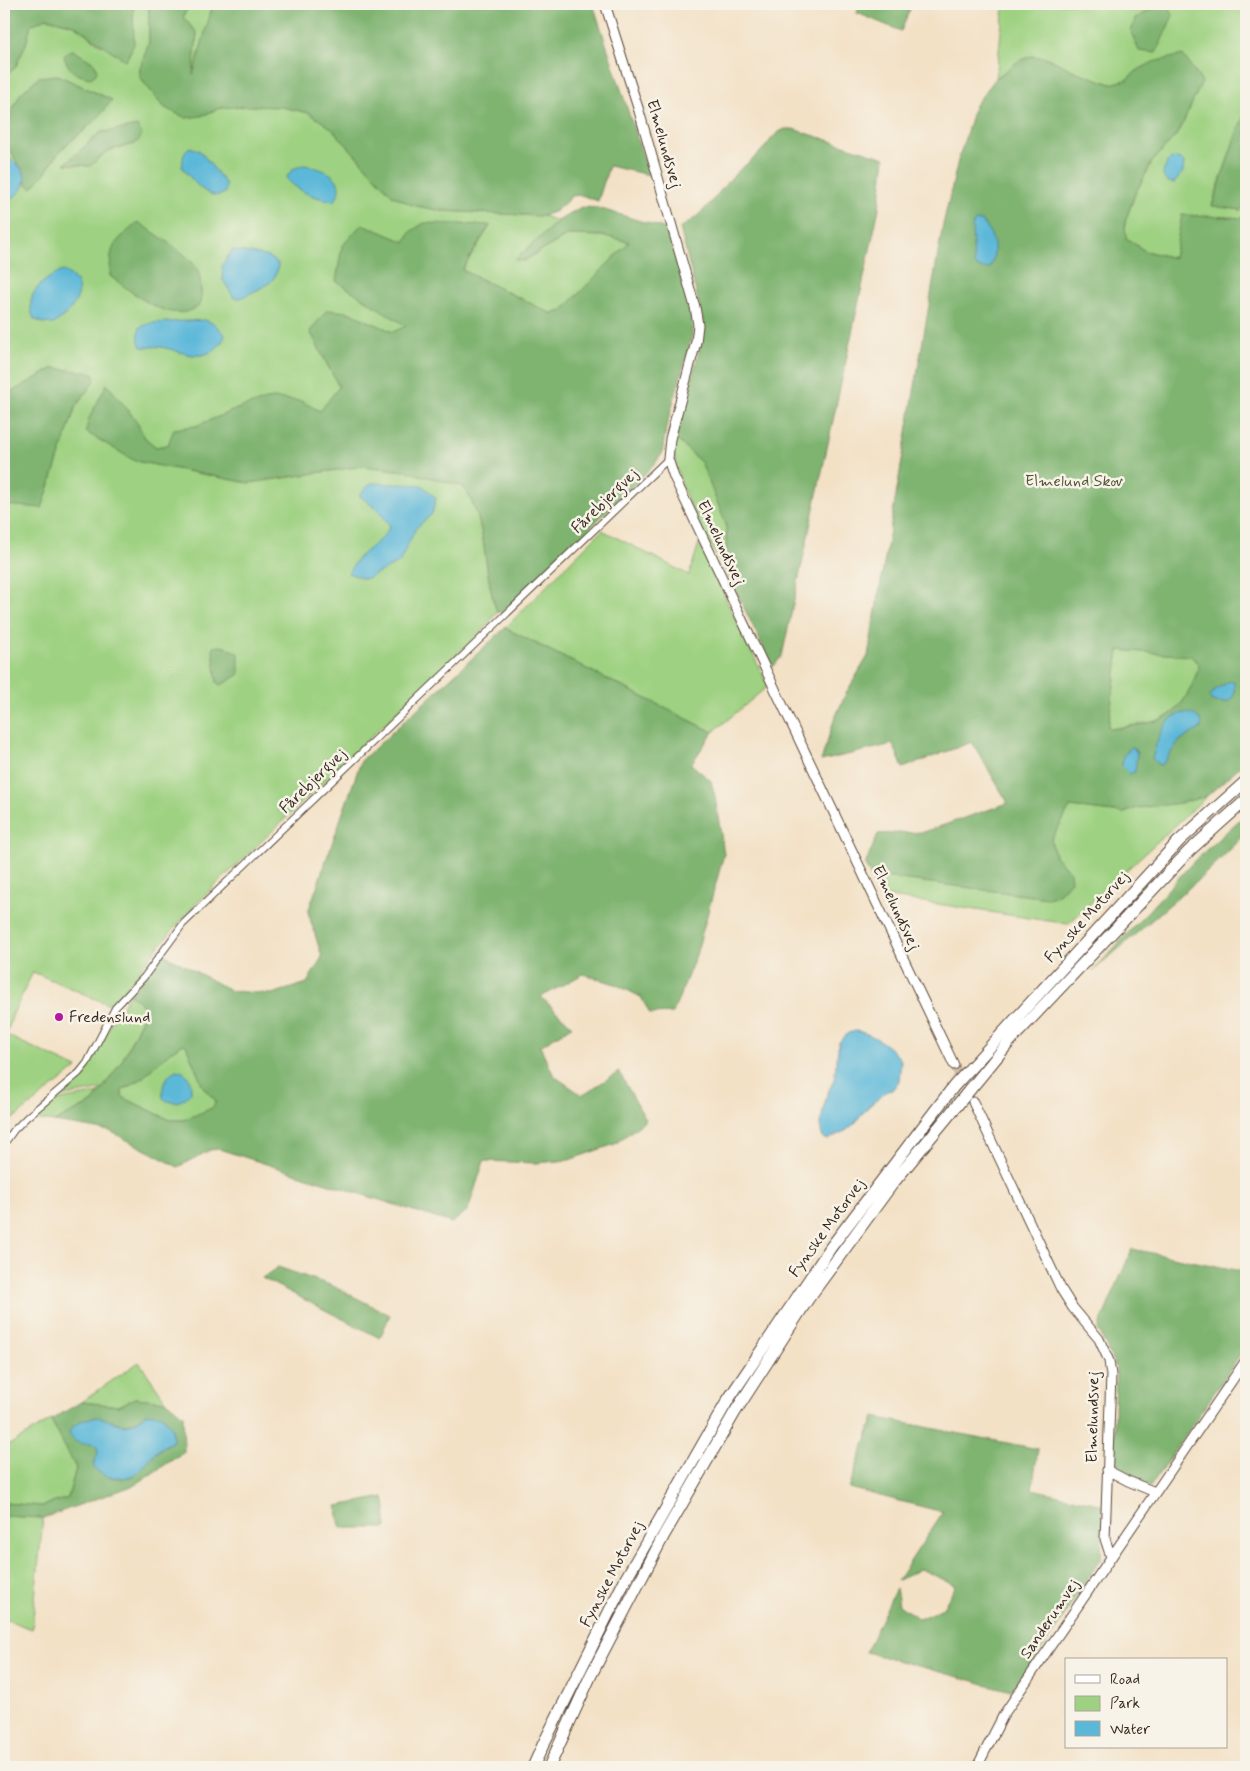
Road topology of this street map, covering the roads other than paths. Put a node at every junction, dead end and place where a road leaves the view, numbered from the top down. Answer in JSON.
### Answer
{"nodes":[{"id":1,"x":605,"y":4,"type":"edge"},
{"id":2,"x":668,"y":459,"type":"junction"},
{"id":3,"x":1246,"y":781,"type":"edge"},
{"id":4,"x":1246,"y":800,"type":"edge"},
{"id":5,"x":954,"y":1065,"type":"tunnel mouth"},
{"id":6,"x":973,"y":1102,"type":"tunnel mouth"},
{"id":7,"x":4,"y":1144,"type":"edge"},
{"id":8,"x":1246,"y":1360,"type":"edge"},
{"id":9,"x":1107,"y":1470,"type":"junction"},
{"id":10,"x":1155,"y":1492,"type":"junction"},
{"id":11,"x":1111,"y":1557,"type":"junction"},
{"id":12,"x":533,"y":1767,"type":"edge"},
{"id":13,"x":549,"y":1767,"type":"edge"},
{"id":14,"x":977,"y":1767,"type":"edge"}],
"edges":[{"from":1,"to":2,"type":"street","name":"Elmelundsvej"},
{"from":2,"to":5,"type":"street","name":"Elmelundsvej"},
{"from":2,"to":7,"type":"street","name":"Fårebjergvej"},
{"from":3,"to":12,"type":"highway","name":"Fynske Motorvej"},
{"from":4,"to":13,"type":"highway","name":"Fynske Motorvej"},
{"from":6,"to":9,"type":"street","name":"Elmelundsvej"},
{"from":8,"to":10,"type":"street","name":"Sanderumvej"},
{"from":9,"to":10,"type":"street"},
{"from":9,"to":11,"type":"street","name":"Elmelundsvej"},
{"from":10,"to":11,"type":"street","name":"Sanderumvej"},
{"from":11,"to":14,"type":"street","name":"Sanderumvej"}]}
